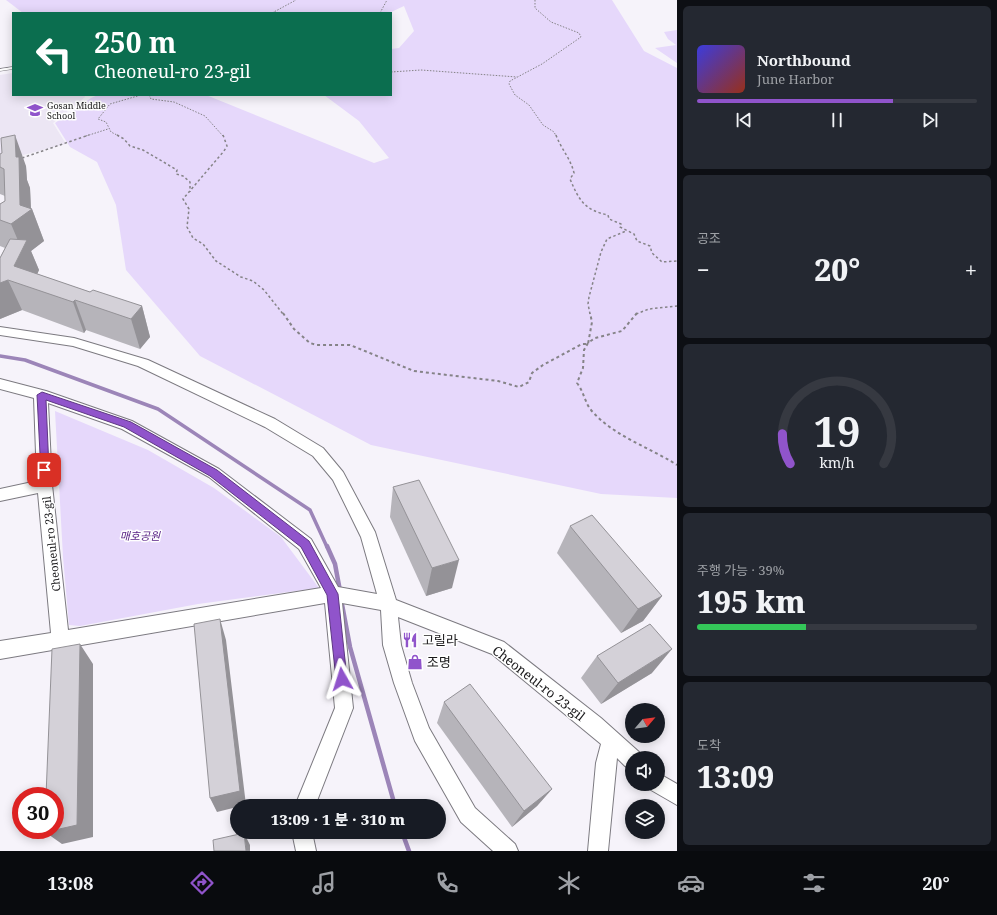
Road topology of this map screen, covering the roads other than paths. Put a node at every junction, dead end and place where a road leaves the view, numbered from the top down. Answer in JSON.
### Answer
{"nodes":[{"id":1,"x":12,"y":68,"type":"edge"},
{"id":2,"x":0,"y":70,"type":"edge"},
{"id":3,"x":0,"y":331,"type":"edge"},
{"id":4,"x":0,"y":384,"type":"edge"},
{"id":5,"x":42,"y":395,"type":"junction"},
{"id":6,"x":45,"y":485,"type":"junction"},
{"id":7,"x":0,"y":496,"type":"edge"},
{"id":8,"x":333,"y":594,"type":"junction"},
{"id":9,"x":381,"y":603,"type":"junction"},
{"id":10,"x":60,"y":639,"type":"junction"},
{"id":11,"x":0,"y":650,"type":"edge"},
{"id":12,"x":611,"y":740,"type":"junction"},
{"id":13,"x":625,"y":753,"type":"edge"},
{"id":14,"x":665,"y":787,"type":"edge"},
{"id":15,"x":677,"y":795,"type":"edge"},
{"id":16,"x":307,"y":799,"type":"edge"},
{"id":17,"x":303,"y":839,"type":"edge"},
{"id":18,"x":306,"y":851,"type":"edge"},
{"id":19,"x":508,"y":851,"type":"edge"},
{"id":20,"x":598,"y":851,"type":"edge"}],
"edges":[{"from":1,"to":2,"type":"lane"},
{"from":3,"to":9,"type":"street"},
{"from":4,"to":5,"type":"street"},
{"from":5,"to":6,"type":"street","name":"Cheoneul-ro 23-gil"},
{"from":5,"to":8,"type":"street"},
{"from":6,"to":7,"type":"street"},
{"from":6,"to":10,"type":"street","name":"Cheoneul-ro 23-gil"},
{"from":8,"to":9,"type":"street","name":"Cheoneul-ro 23-gil"},
{"from":8,"to":10,"type":"street"},
{"from":8,"to":16,"type":"street"},
{"from":9,"to":12,"type":"street","name":"Cheoneul-ro 23-gil"},
{"from":9,"to":19,"type":"street"},
{"from":10,"to":11,"type":"street"},
{"from":12,"to":13,"type":"street","name":"Cheoneul-ro 23-gil"},
{"from":12,"to":20,"type":"street"},
{"from":14,"to":15,"type":"street"},
{"from":17,"to":18,"type":"street"}]}
